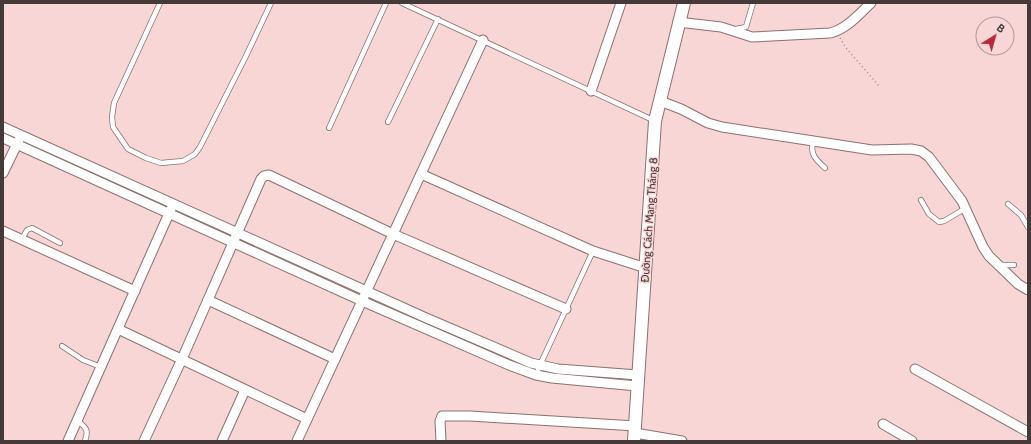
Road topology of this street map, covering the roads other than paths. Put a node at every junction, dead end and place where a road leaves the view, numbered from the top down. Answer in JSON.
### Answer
{"nodes":[{"id":1,"x":160,"y":3,"type":"edge"},
{"id":2,"x":270,"y":3,"type":"edge"},
{"id":3,"x":386,"y":3,"type":"edge"},
{"id":4,"x":402,"y":3,"type":"edge"},
{"id":5,"x":621,"y":3,"type":"edge"},
{"id":6,"x":684,"y":3,"type":"edge"},
{"id":7,"x":753,"y":3,"type":"edge"},
{"id":8,"x":871,"y":3,"type":"edge"},
{"id":9,"x":438,"y":19,"type":"junction"},
{"id":10,"x":678,"y":22,"type":"junction"},
{"id":11,"x":730,"y":29,"type":"junction"},
{"id":12,"x":483,"y":40,"type":"junction"},
{"id":13,"x":591,"y":91,"type":"junction"},
{"id":14,"x":660,"y":101,"type":"junction"},
{"id":15,"x":655,"y":121,"type":"junction"},
{"id":16,"x":388,"y":122,"type":"dead end"},
{"id":17,"x":3,"y":127,"type":"edge"},
{"id":18,"x":329,"y":128,"type":"dead end"},
{"id":19,"x":21,"y":135,"type":"junction"},
{"id":20,"x":3,"y":138,"type":"edge"},
{"id":21,"x":813,"y":140,"type":"junction"},
{"id":22,"x":17,"y":144,"type":"junction"},
{"id":23,"x":825,"y":168,"type":"dead end"},
{"id":24,"x":3,"y":173,"type":"edge"},
{"id":25,"x":421,"y":174,"type":"junction"},
{"id":26,"x":921,"y":200,"type":"dead end"},
{"id":27,"x":174,"y":204,"type":"junction"},
{"id":28,"x":1008,"y":204,"type":"dead end"},
{"id":29,"x":966,"y":208,"type":"junction"},
{"id":30,"x":170,"y":213,"type":"junction"},
{"id":31,"x":1028,"y":227,"type":"edge"},
{"id":32,"x":3,"y":231,"type":"edge"},
{"id":33,"x":237,"y":233,"type":"junction"},
{"id":34,"x":393,"y":234,"type":"junction"},
{"id":35,"x":22,"y":239,"type":"junction"},
{"id":36,"x":233,"y":242,"type":"junction"},
{"id":37,"x":60,"y":243,"type":"dead end"},
{"id":38,"x":593,"y":251,"type":"junction"},
{"id":39,"x":997,"y":264,"type":"junction"},
{"id":40,"x":1014,"y":265,"type":"dead end"},
{"id":41,"x":646,"y":268,"type":"junction"},
{"id":42,"x":1028,"y":289,"type":"edge"},
{"id":43,"x":135,"y":291,"type":"junction"},
{"id":44,"x":366,"y":291,"type":"junction"},
{"id":45,"x":208,"y":300,"type":"junction"},
{"id":46,"x":362,"y":301,"type":"junction"},
{"id":47,"x":566,"y":309,"type":"junction"},
{"id":48,"x":424,"y":317,"type":"junction"},
{"id":49,"x":420,"y":326,"type":"junction"},
{"id":50,"x":118,"y":329,"type":"junction"},
{"id":51,"x":62,"y":346,"type":"dead end"},
{"id":52,"x":182,"y":359,"type":"junction"},
{"id":53,"x":335,"y":359,"type":"junction"},
{"id":54,"x":540,"y":365,"type":"junction"},
{"id":55,"x":101,"y":367,"type":"junction"},
{"id":56,"x":914,"y":369,"type":"dead end"},
{"id":57,"x":536,"y":375,"type":"junction"},
{"id":58,"x":638,"y":380,"type":"junction"},
{"id":59,"x":245,"y":390,"type":"junction"},
{"id":60,"x":307,"y":419,"type":"junction"},
{"id":61,"x":77,"y":420,"type":"junction"},
{"id":62,"x":883,"y":424,"type":"dead end"},
{"id":63,"x":1028,"y":432,"type":"edge"},
{"id":64,"x":635,"y":433,"type":"edge"},
{"id":65,"x":68,"y":441,"type":"edge"},
{"id":66,"x":85,"y":441,"type":"edge"},
{"id":67,"x":144,"y":441,"type":"edge"},
{"id":68,"x":222,"y":441,"type":"edge"},
{"id":69,"x":297,"y":441,"type":"edge"},
{"id":70,"x":441,"y":441,"type":"edge"},
{"id":71,"x":682,"y":441,"type":"edge"},
{"id":72,"x":912,"y":441,"type":"edge"}],
"edges":[{"from":1,"to":2,"type":"lane"},
{"from":3,"to":18,"type":"lane"},
{"from":4,"to":9,"type":"lane"},
{"from":5,"to":13,"type":"street"},
{"from":6,"to":10,"type":"street","name":"Đường Cách Mạng Tháng 8"},
{"from":7,"to":11,"type":"lane"},
{"from":8,"to":11,"type":"street"},
{"from":9,"to":12,"type":"lane"},
{"from":9,"to":16,"type":"lane"},
{"from":10,"to":11,"type":"street"},
{"from":10,"to":14,"type":"street","name":"Đường Cách Mạng Tháng 8"},
{"from":12,"to":13,"type":"lane"},
{"from":12,"to":25,"type":"street"},
{"from":13,"to":15,"type":"lane"},
{"from":14,"to":15,"type":"street","name":"Đường Cách Mạng Tháng 8"},
{"from":14,"to":21,"type":"street"},
{"from":15,"to":41,"type":"street","name":"Đường Cách Mạng Tháng 8"},
{"from":17,"to":19,"type":"street"},
{"from":19,"to":22,"type":"street"},
{"from":19,"to":27,"type":"street"},
{"from":20,"to":22,"type":"street"},
{"from":21,"to":23,"type":"lane"},
{"from":21,"to":29,"type":"street"},
{"from":22,"to":24,"type":"street"},
{"from":22,"to":30,"type":"street"},
{"from":25,"to":34,"type":"street"},
{"from":25,"to":38,"type":"street"},
{"from":26,"to":29,"type":"lane"},
{"from":27,"to":30,"type":"street"},
{"from":27,"to":33,"type":"street"},
{"from":28,"to":31,"type":"lane"},
{"from":29,"to":39,"type":"street"},
{"from":30,"to":36,"type":"street"},
{"from":30,"to":43,"type":"street"},
{"from":32,"to":35,"type":"street"},
{"from":33,"to":34,"type":"street"},
{"from":33,"to":36,"type":"street"},
{"from":33,"to":44,"type":"street"},
{"from":34,"to":44,"type":"street"},
{"from":34,"to":47,"type":"street"},
{"from":35,"to":37,"type":"lane"},
{"from":35,"to":43,"type":"street"},
{"from":36,"to":45,"type":"street"},
{"from":36,"to":46,"type":"street"},
{"from":38,"to":41,"type":"street"},
{"from":38,"to":47,"type":"lane"},
{"from":39,"to":40,"type":"lane"},
{"from":39,"to":42,"type":"street"},
{"from":41,"to":58,"type":"street","name":"Đường Cách Mạng Tháng 8"},
{"from":43,"to":50,"type":"street"},
{"from":44,"to":46,"type":"street"},
{"from":44,"to":48,"type":"street"},
{"from":45,"to":52,"type":"street"},
{"from":45,"to":53,"type":"street"},
{"from":46,"to":49,"type":"street"},
{"from":46,"to":53,"type":"street"},
{"from":47,"to":54,"type":"lane"},
{"from":48,"to":49,"type":"street"},
{"from":48,"to":54,"type":"street"},
{"from":49,"to":57,"type":"street"},
{"from":50,"to":52,"type":"street"},
{"from":50,"to":55,"type":"street"},
{"from":51,"to":55,"type":"lane"},
{"from":52,"to":59,"type":"street"},
{"from":52,"to":67,"type":"street"},
{"from":53,"to":60,"type":"street"},
{"from":54,"to":57,"type":"lane"},
{"from":54,"to":58,"type":"street"},
{"from":55,"to":61,"type":"street"},
{"from":56,"to":63,"type":"street"},
{"from":57,"to":58,"type":"street"},
{"from":58,"to":64,"type":"street","name":"Đường Cách Mạng Tháng 8"},
{"from":59,"to":60,"type":"street"},
{"from":59,"to":68,"type":"street"},
{"from":60,"to":69,"type":"street"},
{"from":61,"to":65,"type":"street"},
{"from":61,"to":66,"type":"lane"},
{"from":62,"to":72,"type":"street"},
{"from":64,"to":70,"type":"street"},
{"from":64,"to":71,"type":"street"}]}
